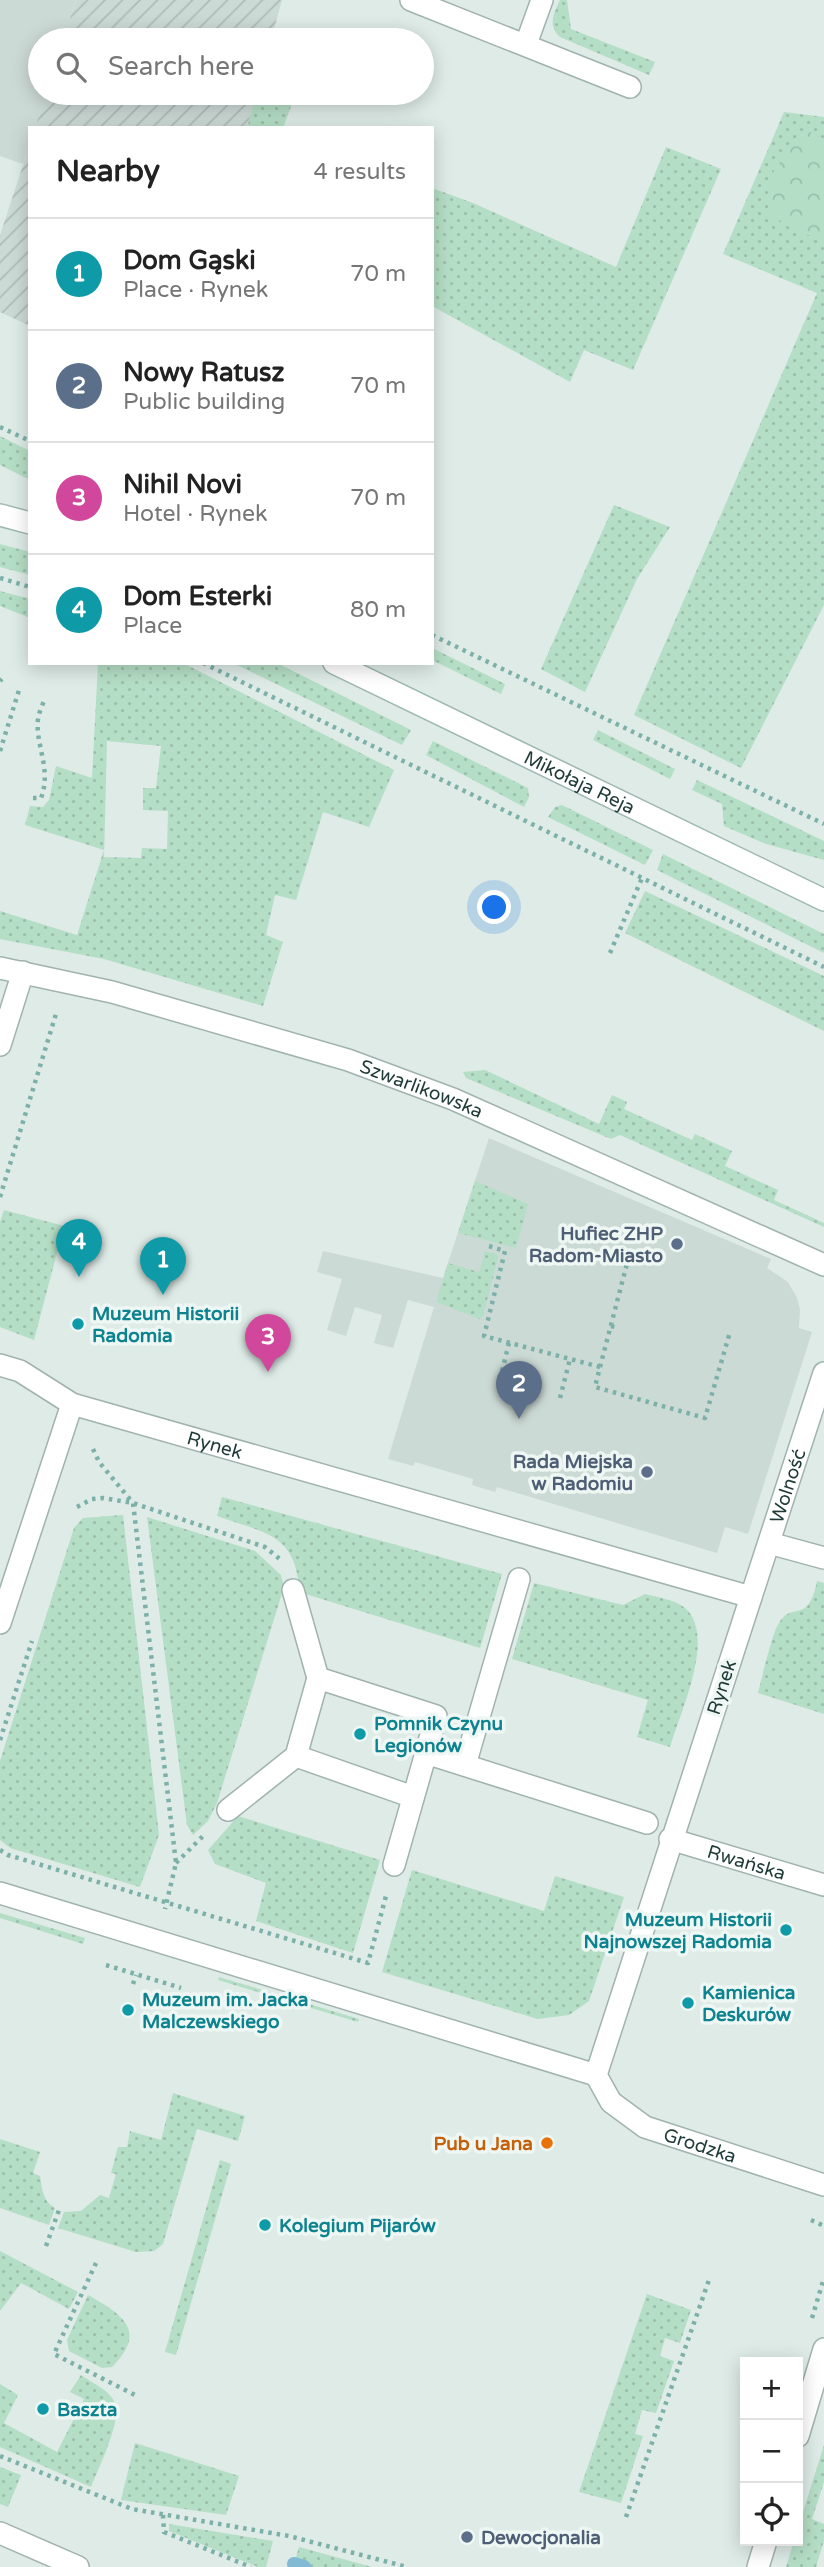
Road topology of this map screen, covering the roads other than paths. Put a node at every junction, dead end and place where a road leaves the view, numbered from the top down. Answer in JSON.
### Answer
{"nodes":[{"id":1,"x":411,"y":0,"type":"edge"},
{"id":2,"x":542,"y":0,"type":"edge"},
{"id":3,"x":526,"y":44,"type":"junction"},
{"id":4,"x":630,"y":87,"type":"dead end"},
{"id":5,"x":0,"y":515,"type":"edge"},
{"id":6,"x":28,"y":522,"type":"edge"},
{"id":7,"x":338,"y":665,"type":"edge"},
{"id":8,"x":824,"y":900,"type":"edge"},
{"id":9,"x":0,"y":968,"type":"edge"},
{"id":10,"x":23,"y":972,"type":"junction"},
{"id":11,"x":0,"y":1045,"type":"edge"},
{"id":12,"x":824,"y":1265,"type":"edge"},
{"id":13,"x":0,"y":1365,"type":"edge"},
{"id":14,"x":824,"y":1373,"type":"edge"},
{"id":15,"x":72,"y":1404,"type":"junction"},
{"id":16,"x":769,"y":1543,"type":"junction"},
{"id":17,"x":824,"y":1558,"type":"edge"},
{"id":18,"x":519,"y":1579,"type":"dead end"},
{"id":19,"x":293,"y":1590,"type":"road end"},
{"id":20,"x":751,"y":1597,"type":"junction"},
{"id":21,"x":0,"y":1623,"type":"edge"},
{"id":22,"x":318,"y":1678,"type":"junction"},
{"id":23,"x":426,"y":1753,"type":"junction"},
{"id":24,"x":296,"y":1756,"type":"junction"},
{"id":25,"x":465,"y":1765,"type":"junction"},
{"id":26,"x":414,"y":1797,"type":"junction"},
{"id":27,"x":228,"y":1810,"type":"dead end"},
{"id":28,"x":647,"y":1823,"type":"dead end"},
{"id":29,"x":670,"y":1839,"type":"junction"},
{"id":30,"x":394,"y":1865,"type":"road end"},
{"id":31,"x":824,"y":1885,"type":"edge"},
{"id":32,"x":0,"y":1893,"type":"edge"},
{"id":33,"x":596,"y":2075,"type":"junction"},
{"id":34,"x":824,"y":2185,"type":"edge"},
{"id":35,"x":824,"y":2349,"type":"edge"},
{"id":36,"x":803,"y":2420,"type":"edge"},
{"id":37,"x":0,"y":2533,"type":"edge"},
{"id":38,"x":764,"y":2546,"type":"edge"},
{"id":39,"x":78,"y":2567,"type":"edge"},
{"id":40,"x":758,"y":2567,"type":"edge"}],
"edges":[{"from":1,"to":3,"type":"street"},
{"from":2,"to":3,"type":"street"},
{"from":3,"to":4,"type":"street"},
{"from":5,"to":6,"type":"street"},
{"from":7,"to":8,"type":"street","name":"Mikołaja Reja"},
{"from":9,"to":10,"type":"street","name":"Szwarlikowska"},
{"from":10,"to":11,"type":"street"},
{"from":10,"to":12,"type":"street","name":"Szwarlikowska"},
{"from":13,"to":15,"type":"street","name":"Rynek"},
{"from":14,"to":16,"type":"street","name":"Wolność"},
{"from":15,"to":20,"type":"street","name":"Rynek"},
{"from":15,"to":21,"type":"street"},
{"from":16,"to":17,"type":"street"},
{"from":16,"to":20,"type":"street","name":"Wolność"},
{"from":18,"to":25,"type":"street"},
{"from":19,"to":22,"type":"street"},
{"from":20,"to":29,"type":"street","name":"Rynek"},
{"from":22,"to":23,"type":"street"},
{"from":22,"to":24,"type":"street"},
{"from":23,"to":25,"type":"street"},
{"from":23,"to":26,"type":"street"},
{"from":24,"to":26,"type":"street"},
{"from":24,"to":27,"type":"street"},
{"from":25,"to":28,"type":"street"},
{"from":26,"to":30,"type":"street"},
{"from":29,"to":31,"type":"street","name":"Rwańska"},
{"from":29,"to":33,"type":"street","name":"Rynek"},
{"from":32,"to":33,"type":"street"},
{"from":33,"to":34,"type":"street","name":"Grodzka"},
{"from":35,"to":36,"type":"street"},
{"from":37,"to":39,"type":"street"},
{"from":38,"to":40,"type":"street"}]}
